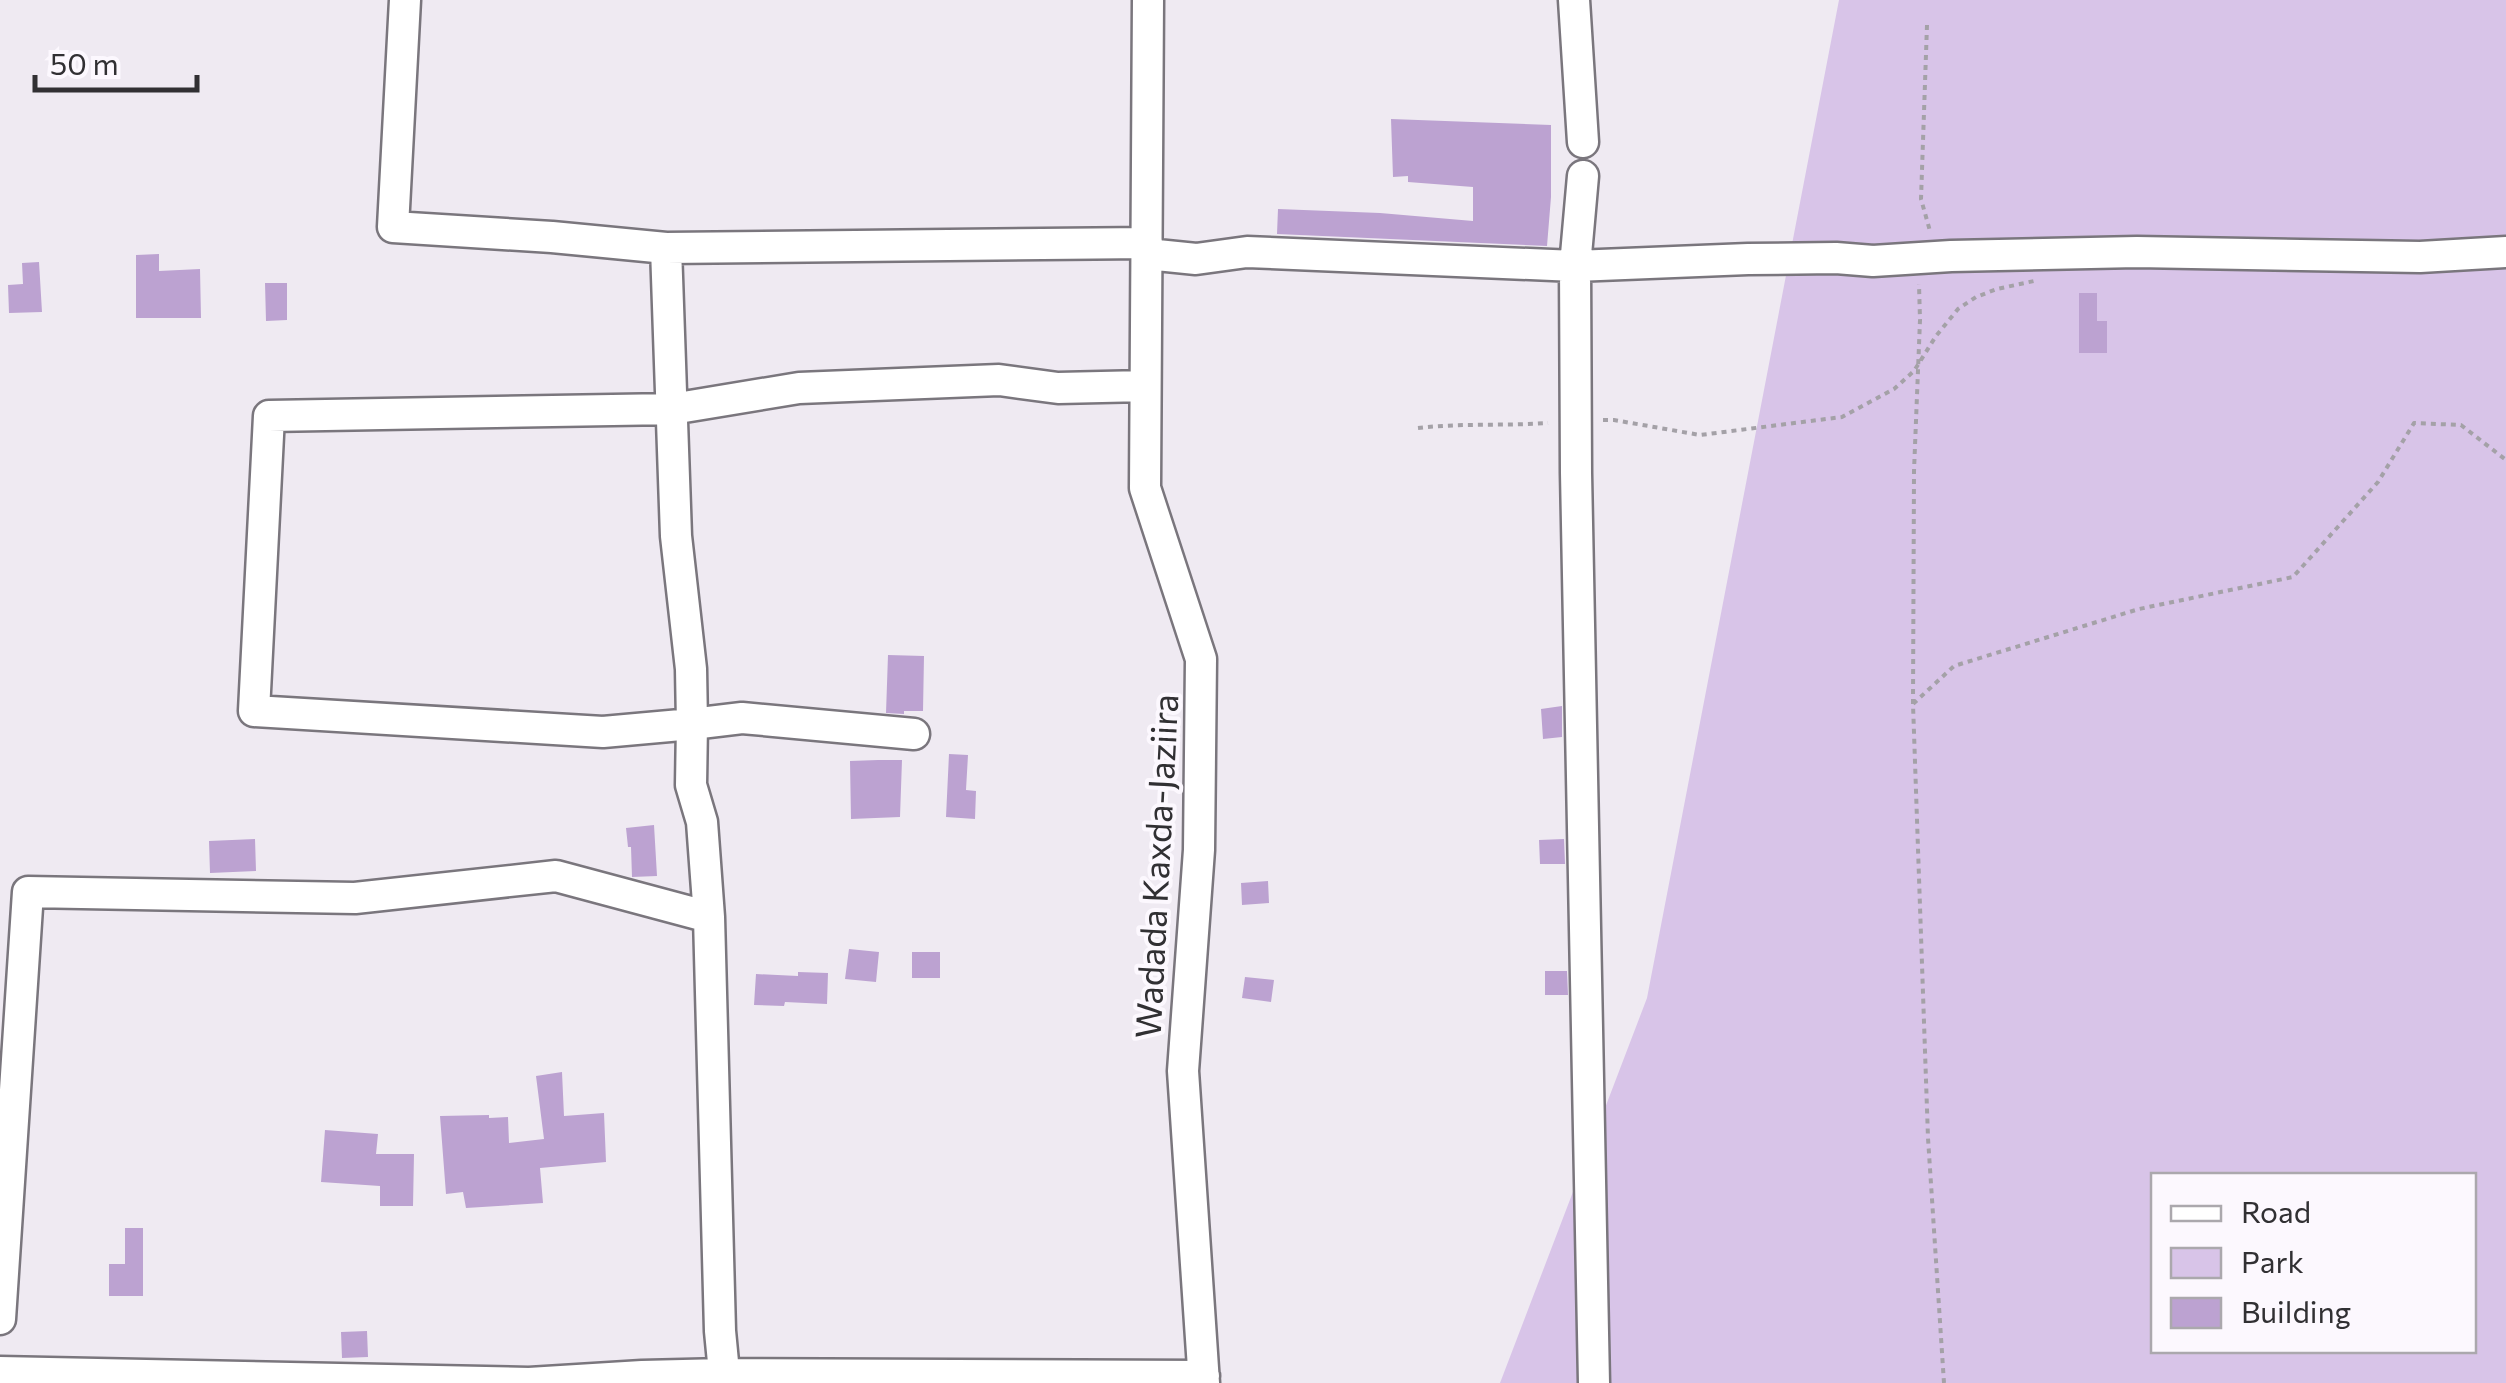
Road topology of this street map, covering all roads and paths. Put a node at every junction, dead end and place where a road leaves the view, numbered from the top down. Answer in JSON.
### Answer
{"nodes":[{"id":1,"x":405,"y":0,"type":"edge"},
{"id":2,"x":1148,"y":0,"type":"edge"},
{"id":3,"x":1574,"y":0,"type":"edge"},
{"id":4,"x":1927,"y":25,"type":"dead end"},
{"id":5,"x":1583,"y":142,"type":"dead end"},
{"id":6,"x":1583,"y":176,"type":"dead end"},
{"id":7,"x":666,"y":248,"type":"junction"},
{"id":8,"x":1147,"y":249,"type":"junction"},
{"id":9,"x":2506,"y":252,"type":"edge"},
{"id":10,"x":1923,"y":258,"type":"junction"},
{"id":11,"x":1576,"y":266,"type":"junction"},
{"id":12,"x":2040,"y":280,"type":"dead end"},
{"id":13,"x":1918,"y":364,"type":"junction"},
{"id":14,"x":1145,"y":386,"type":"junction"},
{"id":15,"x":672,"y":409,"type":"junction"},
{"id":16,"x":1576,"y":422,"type":"junction"},
{"id":17,"x":1418,"y":428,"type":"dead end"},
{"id":18,"x":2506,"y":460,"type":"edge"},
{"id":19,"x":1914,"y":704,"type":"junction"},
{"id":20,"x":692,"y":724,"type":"junction"},
{"id":21,"x":914,"y":734,"type":"dead end"},
{"id":22,"x":709,"y":917,"type":"junction"},
{"id":23,"x":0,"y":1320,"type":"edge"},
{"id":24,"x":0,"y":1372,"type":"edge"},
{"id":25,"x":724,"y":1379,"type":"edge"},
{"id":26,"x":1204,"y":1380,"type":"edge"},
{"id":27,"x":1594,"y":1383,"type":"edge"},
{"id":28,"x":1944,"y":1383,"type":"edge"}],
"edges":[{"from":1,"to":7,"type":"street"},
{"from":2,"to":8,"type":"street","name":"Wadada Kaxda-Jaziira"},
{"from":3,"to":5,"type":"street"},
{"from":4,"to":10,"type":"path"},
{"from":6,"to":11,"type":"street"},
{"from":7,"to":8,"type":"street"},
{"from":7,"to":15,"type":"street"},
{"from":8,"to":11,"type":"street"},
{"from":8,"to":14,"type":"street","name":"Wadada Kaxda-Jaziira"},
{"from":9,"to":10,"type":"street"},
{"from":10,"to":11,"type":"street"},
{"from":10,"to":13,"type":"path"},
{"from":11,"to":16,"type":"street"},
{"from":12,"to":13,"type":"path"},
{"from":13,"to":16,"type":"path"},
{"from":13,"to":19,"type":"path"},
{"from":14,"to":15,"type":"street"},
{"from":14,"to":26,"type":"street","name":"Wadada Kaxda-Jaziira"},
{"from":15,"to":20,"type":"street"},
{"from":15,"to":20,"type":"street"},
{"from":16,"to":17,"type":"path"},
{"from":16,"to":27,"type":"street"},
{"from":18,"to":19,"type":"path"},
{"from":19,"to":28,"type":"path"},
{"from":20,"to":21,"type":"street"},
{"from":20,"to":22,"type":"street"},
{"from":22,"to":23,"type":"street"},
{"from":22,"to":25,"type":"street"},
{"from":24,"to":25,"type":"street"},
{"from":25,"to":26,"type":"street"}]}
